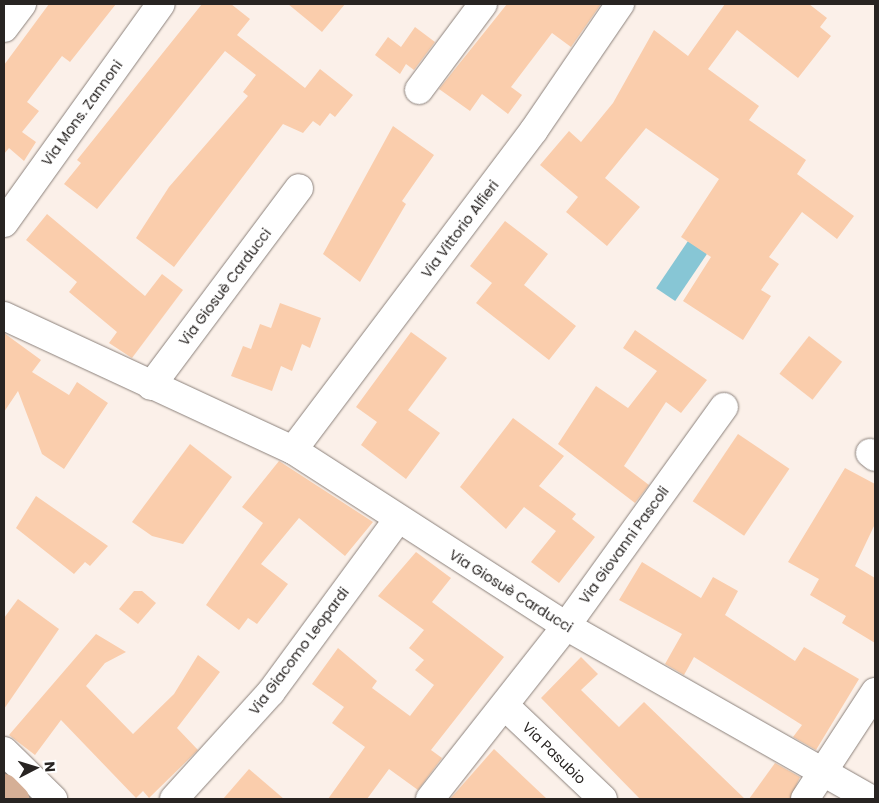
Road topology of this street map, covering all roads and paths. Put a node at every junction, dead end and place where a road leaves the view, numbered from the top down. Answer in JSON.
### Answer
{"nodes":[{"id":1,"x":22,"y":4,"type":"edge"},
{"id":2,"x":161,"y":4,"type":"edge"},
{"id":3,"x":483,"y":4,"type":"edge"},
{"id":4,"x":620,"y":4,"type":"edge"},
{"id":5,"x":4,"y":28,"type":"edge"},
{"id":6,"x":419,"y":90,"type":"dead end"},
{"id":7,"x":300,"y":188,"type":"dead end"},
{"id":8,"x":4,"y":223,"type":"edge"},
{"id":9,"x":4,"y":316,"type":"edge"},
{"id":10,"x":151,"y":386,"type":"junction"},
{"id":11,"x":724,"y":407,"type":"dead end"},
{"id":12,"x":293,"y":450,"type":"junction"},
{"id":13,"x":398,"y":519,"type":"junction"},
{"id":14,"x":566,"y":626,"type":"junction"},
{"id":15,"x":875,"y":692,"type":"edge"},
{"id":16,"x":505,"y":706,"type":"junction"},
{"id":17,"x":4,"y":752,"type":"edge"},
{"id":18,"x":824,"y":772,"type":"junction"},
{"id":19,"x":4,"y":788,"type":"edge"},
{"id":20,"x":15,"y":799,"type":"edge"},
{"id":21,"x":54,"y":799,"type":"edge"},
{"id":22,"x":174,"y":799,"type":"edge"},
{"id":23,"x":430,"y":799,"type":"edge"},
{"id":24,"x":603,"y":799,"type":"edge"},
{"id":25,"x":805,"y":799,"type":"edge"},
{"id":26,"x":870,"y":799,"type":"edge"}],
"edges":[{"from":1,"to":5,"type":"street"},
{"from":2,"to":8,"type":"street","name":"Via Mons. Zannoni"},
{"from":3,"to":6,"type":"street"},
{"from":4,"to":12,"type":"street","name":"Via Vittorio Alfieri"},
{"from":7,"to":10,"type":"street","name":"Via Giosuè Carducci"},
{"from":9,"to":10,"type":"street","name":"Via Giosuè Carducci"},
{"from":10,"to":12,"type":"street","name":"Via Giosuè Carducci"},
{"from":11,"to":14,"type":"street","name":"Via Giovanni Pascoli"},
{"from":12,"to":13,"type":"street","name":"Via Giosuè Carducci"},
{"from":13,"to":14,"type":"street","name":"Via Giosuè Carducci"},
{"from":13,"to":22,"type":"street","name":"Via Giacomo Leopardi"},
{"from":14,"to":16,"type":"street","name":"Via Giovanni Pascoli"},
{"from":14,"to":18,"type":"street","name":"Via Giosuè Carducci"},
{"from":15,"to":18,"type":"street"},
{"from":16,"to":23,"type":"street","name":"Via Giovanni Pascoli"},
{"from":16,"to":24,"type":"street","name":"Via Pasubio"},
{"from":17,"to":21,"type":"street"},
{"from":18,"to":25,"type":"street"},
{"from":18,"to":26,"type":"street","name":"Via Giosuè Carducci"},
{"from":19,"to":20,"type":"main road"}]}
